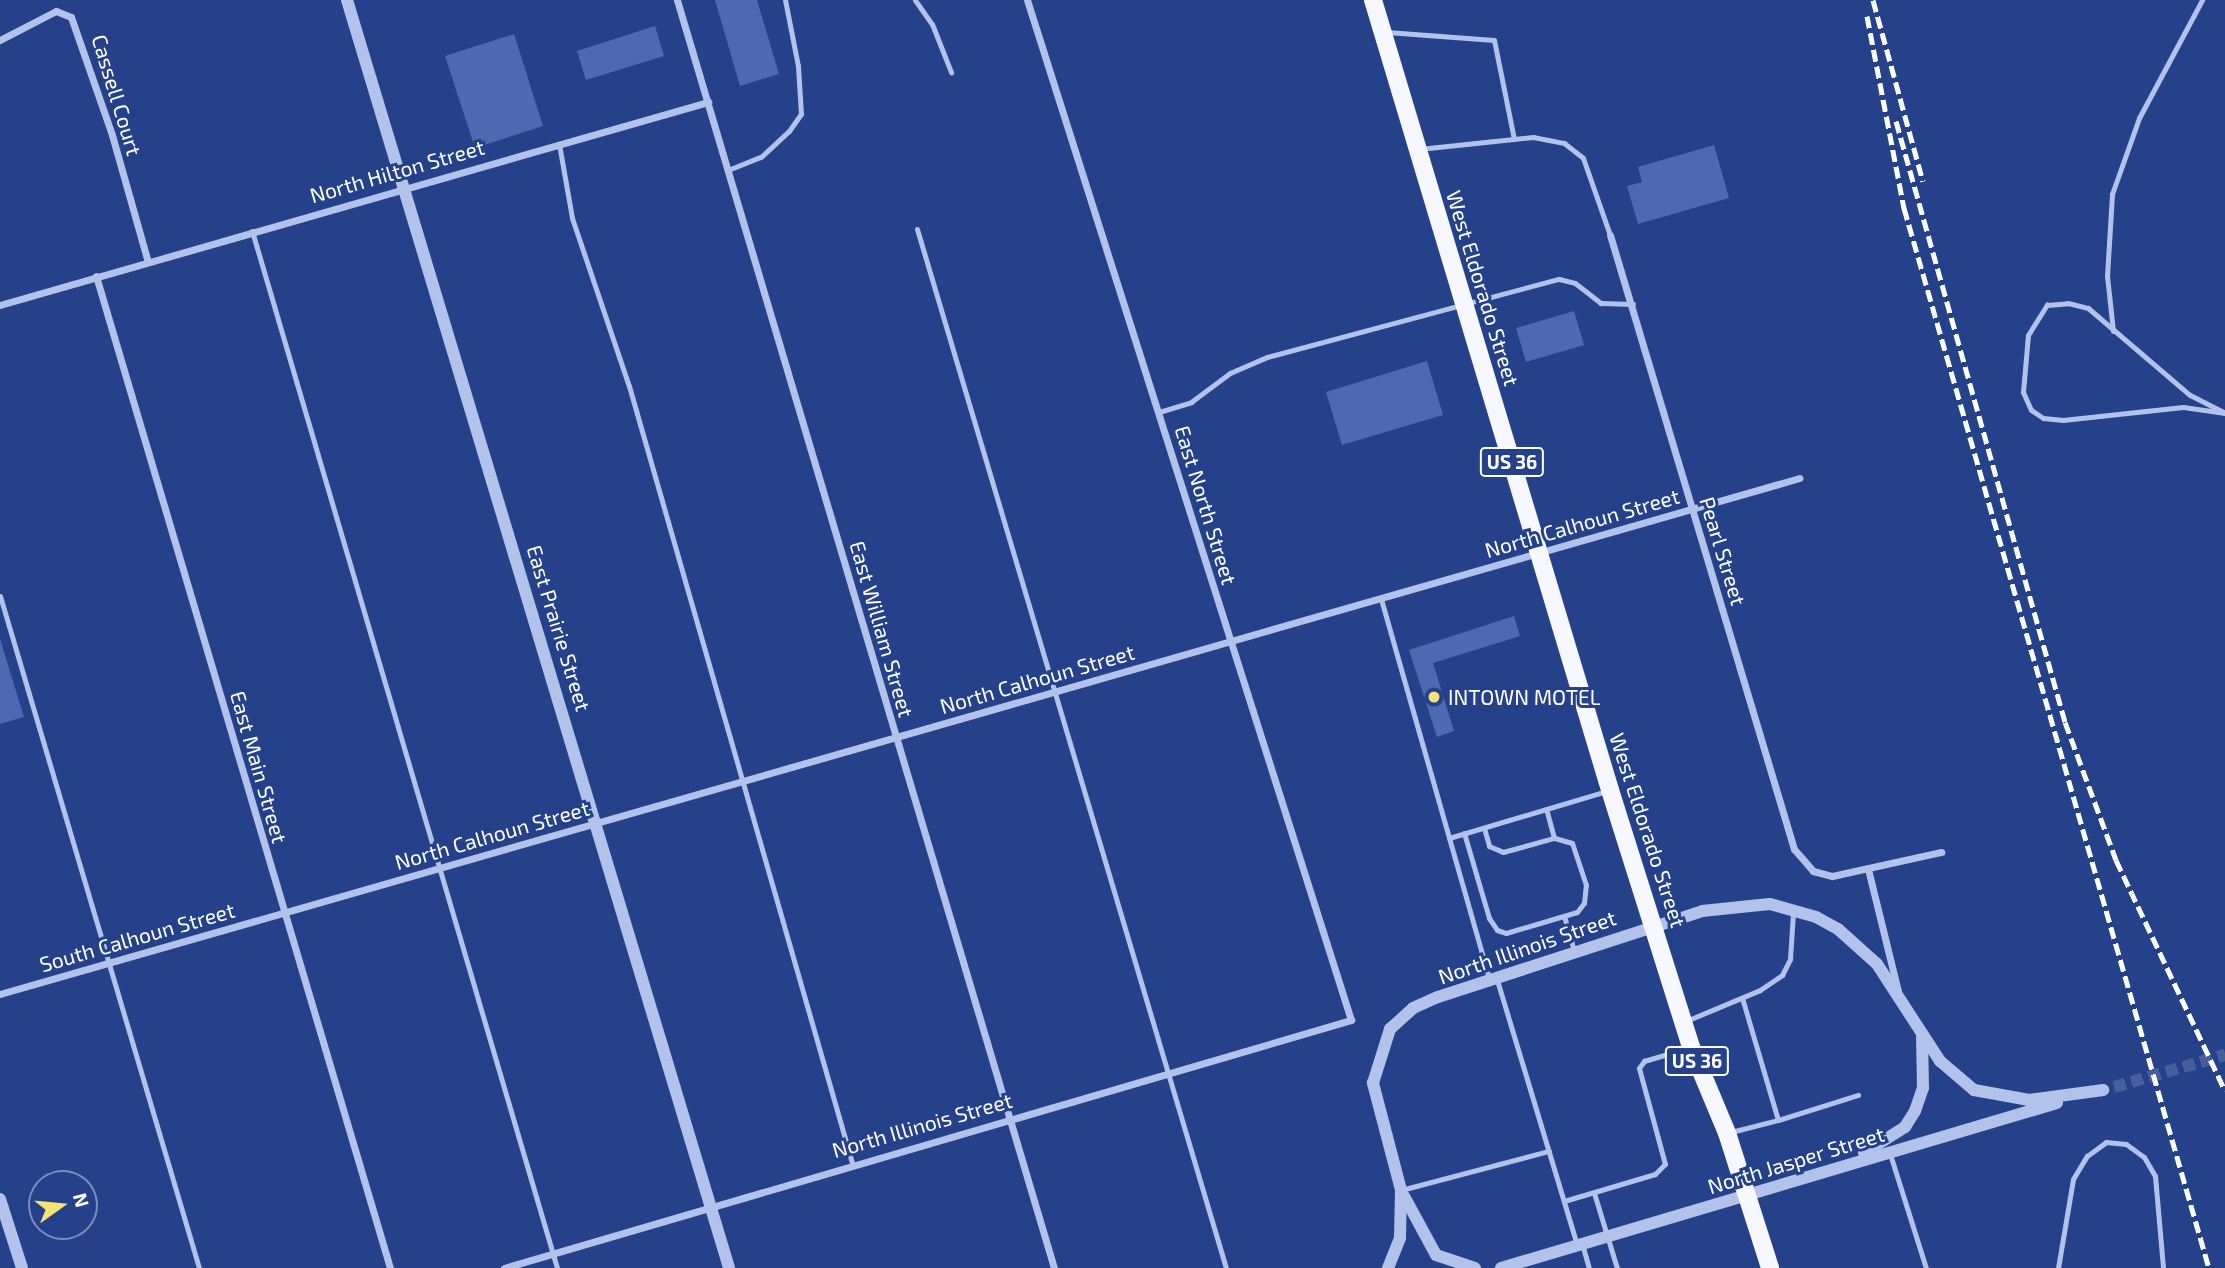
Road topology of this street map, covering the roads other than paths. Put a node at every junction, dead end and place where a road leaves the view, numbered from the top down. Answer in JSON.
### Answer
{"nodes":[{"id":1,"x":348,"y":0,"type":"edge"},
{"id":2,"x":677,"y":0,"type":"edge"},
{"id":3,"x":785,"y":0,"type":"edge"},
{"id":4,"x":915,"y":0,"type":"edge"},
{"id":5,"x":1027,"y":0,"type":"edge"},
{"id":6,"x":1373,"y":0,"type":"edge"},
{"id":7,"x":2202,"y":0,"type":"edge"},
{"id":8,"x":1382,"y":32,"type":"junction"},
{"id":9,"x":0,"y":40,"type":"edge"},
{"id":10,"x":951,"y":72,"type":"dead end"},
{"id":11,"x":708,"y":102,"type":"junction"},
{"id":12,"x":1514,"y":139,"type":"junction"},
{"id":13,"x":559,"y":144,"type":"junction"},
{"id":14,"x":1416,"y":149,"type":"junction"},
{"id":15,"x":728,"y":170,"type":"junction"},
{"id":16,"x":406,"y":186,"type":"junction"},
{"id":17,"x":917,"y":229,"type":"dead end"},
{"id":18,"x":252,"y":231,"type":"junction"},
{"id":19,"x":1610,"y":235,"type":"joint"},
{"id":20,"x":148,"y":261,"type":"junction"},
{"id":21,"x":96,"y":276,"type":"junction"},
{"id":22,"x":1465,"y":304,"type":"junction"},
{"id":23,"x":1633,"y":304,"type":"junction"},
{"id":24,"x":0,"y":305,"type":"edge"},
{"id":25,"x":2113,"y":331,"type":"junction"},
{"id":26,"x":1159,"y":412,"type":"junction"},
{"id":27,"x":2225,"y":413,"type":"edge"},
{"id":28,"x":1800,"y":478,"type":"dead end"},
{"id":29,"x":1692,"y":509,"type":"junction"},
{"id":30,"x":1539,"y":553,"type":"junction"},
{"id":31,"x":0,"y":596,"type":"edge"},
{"id":32,"x":1381,"y":599,"type":"junction"},
{"id":33,"x":1230,"y":642,"type":"junction"},
{"id":34,"x":1054,"y":692,"type":"junction"},
{"id":35,"x":895,"y":738,"type":"junction"},
{"id":36,"x":743,"y":782,"type":"junction"},
{"id":37,"x":1610,"y":790,"type":"junction"},
{"id":38,"x":1546,"y":809,"type":"junction"},
{"id":39,"x":597,"y":823,"type":"junction"},
{"id":40,"x":1484,"y":828,"type":"junction"},
{"id":41,"x":1464,"y":833,"type":"junction"},
{"id":42,"x":1449,"y":838,"type":"junction"},
{"id":43,"x":1554,"y":838,"type":"junction"},
{"id":44,"x":1941,"y":852,"type":"dead end"},
{"id":45,"x":442,"y":868,"type":"junction"},
{"id":46,"x":1868,"y":869,"type":"junction"},
{"id":47,"x":1794,"y":909,"type":"junction"},
{"id":48,"x":284,"y":913,"type":"junction"},
{"id":49,"x":1564,"y":916,"type":"junction"},
{"id":50,"x":1654,"y":924,"type":"junction"},
{"id":51,"x":1574,"y":951,"type":"junction"},
{"id":52,"x":111,"y":962,"type":"junction"},
{"id":53,"x":1493,"y":978,"type":"junction"},
{"id":54,"x":1899,"y":993,"type":"junction"},
{"id":55,"x":0,"y":994,"type":"edge"},
{"id":56,"x":1742,"y":998,"type":"junction"},
{"id":57,"x":1351,"y":1020,"type":"joint"},
{"id":58,"x":1683,"y":1022,"type":"junction"},
{"id":59,"x":1922,"y":1032,"type":"junction"},
{"id":60,"x":1691,"y":1047,"type":"junction"},
{"id":61,"x":1170,"y":1073,"type":"junction"},
{"id":62,"x":1858,"y":1095,"type":"dead end"},
{"id":63,"x":1009,"y":1120,"type":"junction"},
{"id":64,"x":1778,"y":1120,"type":"junction"},
{"id":65,"x":1727,"y":1133,"type":"junction"},
{"id":66,"x":1549,"y":1151,"type":"junction"},
{"id":67,"x":1889,"y":1151,"type":"junction"},
{"id":68,"x":853,"y":1166,"type":"junction"},
{"id":69,"x":1829,"y":1169,"type":"junction"},
{"id":70,"x":1401,"y":1190,"type":"junction"},
{"id":71,"x":1594,"y":1193,"type":"junction"},
{"id":72,"x":1746,"y":1195,"type":"junction"},
{"id":73,"x":0,"y":1199,"type":"edge"},
{"id":74,"x":1564,"y":1201,"type":"junction"},
{"id":75,"x":712,"y":1207,"type":"junction"},
{"id":76,"x":1608,"y":1236,"type":"junction"},
{"id":77,"x":1579,"y":1245,"type":"junction"},
{"id":78,"x":552,"y":1254,"type":"junction"},
{"id":79,"x":22,"y":1268,"type":"edge"},
{"id":80,"x":199,"y":1268,"type":"edge"},
{"id":81,"x":390,"y":1268,"type":"edge"},
{"id":82,"x":504,"y":1268,"type":"edge"},
{"id":83,"x":557,"y":1268,"type":"edge"},
{"id":84,"x":729,"y":1268,"type":"edge"},
{"id":85,"x":1054,"y":1268,"type":"edge"},
{"id":86,"x":1226,"y":1268,"type":"edge"},
{"id":87,"x":1388,"y":1268,"type":"edge"},
{"id":88,"x":1475,"y":1268,"type":"edge"},
{"id":89,"x":1501,"y":1268,"type":"edge"},
{"id":90,"x":1588,"y":1268,"type":"edge"},
{"id":91,"x":1617,"y":1268,"type":"edge"},
{"id":92,"x":1770,"y":1268,"type":"edge"},
{"id":93,"x":1926,"y":1268,"type":"edge"},
{"id":94,"x":2058,"y":1268,"type":"edge"},
{"id":95,"x":2163,"y":1268,"type":"edge"}],
"edges":[{"from":1,"to":16,"type":"street","name":"East Prairie Street"},
{"from":2,"to":11,"type":"street","name":"East William Street"},
{"from":3,"to":15,"type":"lane"},
{"from":4,"to":10,"type":"lane"},
{"from":5,"to":26,"type":"street","name":"East North Street"},
{"from":6,"to":8,"type":"main road","name":"West Eldorado Street","number":"US 36"},
{"from":7,"to":25,"type":"lane"},
{"from":8,"to":12,"type":"lane"},
{"from":8,"to":14,"type":"main road","name":"West Eldorado Street","number":"US 36"},
{"from":9,"to":20,"type":"street","name":"Cassell Court"},
{"from":11,"to":13,"type":"street","name":"North Hilton Street"},
{"from":11,"to":15,"type":"street","name":"East William Street"},
{"from":12,"to":14,"type":"lane"},
{"from":12,"to":19,"type":"lane"},
{"from":13,"to":16,"type":"street","name":"North Hilton Street"},
{"from":13,"to":36,"type":"lane"},
{"from":14,"to":22,"type":"main road","name":"West Eldorado Street","number":"US 36"},
{"from":15,"to":35,"type":"street","name":"East William Street"},
{"from":16,"to":18,"type":"street","name":"North Hilton Street"},
{"from":16,"to":39,"type":"street","name":"East Prairie Street"},
{"from":17,"to":34,"type":"lane"},
{"from":18,"to":20,"type":"street","name":"North Hilton Street"},
{"from":18,"to":45,"type":"lane"},
{"from":19,"to":23,"type":"street","name":"Pearl Street"},
{"from":20,"to":21,"type":"street","name":"North Hilton Street"},
{"from":21,"to":24,"type":"street","name":"North Hilton Street"},
{"from":21,"to":48,"type":"street","name":"East Main Street"},
{"from":22,"to":23,"type":"lane"},
{"from":22,"to":26,"type":"lane"},
{"from":22,"to":30,"type":"main road","name":"West Eldorado Street","number":"US 36"},
{"from":23,"to":29,"type":"street","name":"Pearl Street"},
{"from":25,"to":27,"type":"lane"},
{"from":25,"to":27,"type":"lane"},
{"from":26,"to":33,"type":"street","name":"East North Street"},
{"from":28,"to":29,"type":"street","name":"North Calhoun Street"},
{"from":29,"to":30,"type":"street","name":"North Calhoun Street"},
{"from":29,"to":46,"type":"street","name":"Pearl Street"},
{"from":30,"to":32,"type":"street","name":"North Calhoun Street"},
{"from":30,"to":37,"type":"main road","name":"West Eldorado Street","number":"US 36"},
{"from":31,"to":52,"type":"lane"},
{"from":32,"to":33,"type":"street","name":"North Calhoun Street"},
{"from":32,"to":42,"type":"lane"},
{"from":33,"to":34,"type":"street","name":"North Calhoun Street"},
{"from":33,"to":57,"type":"street","name":"East North Street"},
{"from":34,"to":35,"type":"street","name":"North Calhoun Street"},
{"from":34,"to":61,"type":"lane"},
{"from":35,"to":36,"type":"street","name":"North Calhoun Street"},
{"from":35,"to":63,"type":"street","name":"East William Street"},
{"from":36,"to":39,"type":"street","name":"North Calhoun Street"},
{"from":36,"to":68,"type":"lane"},
{"from":37,"to":38,"type":"lane"},
{"from":37,"to":50,"type":"main road","name":"West Eldorado Street","number":"US 36"},
{"from":38,"to":40,"type":"lane"},
{"from":38,"to":43,"type":"lane"},
{"from":39,"to":45,"type":"street","name":"North Calhoun Street"},
{"from":39,"to":75,"type":"street","name":"East Prairie Street"},
{"from":40,"to":41,"type":"lane"},
{"from":40,"to":43,"type":"lane"},
{"from":41,"to":42,"type":"lane"},
{"from":41,"to":49,"type":"lane"},
{"from":42,"to":53,"type":"lane"},
{"from":43,"to":49,"type":"lane"},
{"from":44,"to":46,"type":"street"},
{"from":45,"to":48,"type":"street","name":"North Calhoun Street"},
{"from":45,"to":78,"type":"lane"},
{"from":46,"to":54,"type":"street"},
{"from":47,"to":50,"type":"street","name":"North Illinois Street"},
{"from":47,"to":54,"type":"street","name":"North Illinois Street"},
{"from":47,"to":56,"type":"lane"},
{"from":48,"to":52,"type":"street","name":"South Calhoun Street"},
{"from":48,"to":81,"type":"street","name":"East Main Street"},
{"from":49,"to":51,"type":"lane"},
{"from":50,"to":51,"type":"street","name":"North Illinois Street"},
{"from":50,"to":58,"type":"main road","name":"West Eldorado Street","number":"US 36"},
{"from":51,"to":53,"type":"street","name":"North Illinois Street"},
{"from":52,"to":55,"type":"street","name":"South Calhoun Street"},
{"from":52,"to":80,"type":"lane"},
{"from":53,"to":66,"type":"lane"},
{"from":53,"to":70,"type":"street","name":"North Illinois Street"},
{"from":54,"to":59,"type":"street","name":"North Illinois Street"},
{"from":56,"to":58,"type":"lane"},
{"from":56,"to":64,"type":"lane"},
{"from":57,"to":61,"type":"street","name":"North Illinois Street"},
{"from":58,"to":60,"type":"main road","name":"West Eldorado Street","number":"US 36"},
{"from":59,"to":67,"type":"street","name":"North Jasper Street"},
{"from":59,"to":69,"type":"street"},
{"from":60,"to":65,"type":"main road","name":"West Eldorado Street","number":"US 36"},
{"from":60,"to":71,"type":"lane"},
{"from":61,"to":63,"type":"street","name":"North Illinois Street"},
{"from":61,"to":86,"type":"lane"},
{"from":62,"to":64,"type":"lane"},
{"from":63,"to":68,"type":"street","name":"North Illinois Street"},
{"from":63,"to":85,"type":"street","name":"East William Street"},
{"from":64,"to":65,"type":"lane"},
{"from":65,"to":72,"type":"main road","name":"West Eldorado Street","number":"US 36"},
{"from":66,"to":70,"type":"lane"},
{"from":66,"to":74,"type":"lane"},
{"from":67,"to":69,"type":"street","name":"North Jasper Street"},
{"from":67,"to":93,"type":"lane"},
{"from":68,"to":75,"type":"street","name":"North Illinois Street"},
{"from":69,"to":72,"type":"street","name":"North Jasper Street"},
{"from":70,"to":87,"type":"street","name":"North Illinois Street"},
{"from":70,"to":88,"type":"street"},
{"from":71,"to":74,"type":"lane"},
{"from":71,"to":76,"type":"lane"},
{"from":72,"to":76,"type":"street","name":"North Jasper Street"},
{"from":72,"to":92,"type":"main road","name":"West Eldorado Street","number":"US 36"},
{"from":73,"to":79,"type":"street"},
{"from":74,"to":77,"type":"lane"},
{"from":75,"to":78,"type":"street","name":"North Illinois Street"},
{"from":75,"to":84,"type":"street","name":"East Prairie Street"},
{"from":76,"to":77,"type":"street","name":"North Jasper Street"},
{"from":76,"to":91,"type":"lane"},
{"from":77,"to":89,"type":"street","name":"North Jasper Street"},
{"from":77,"to":90,"type":"lane"},
{"from":78,"to":82,"type":"street","name":"North Illinois Street"},
{"from":78,"to":83,"type":"lane"},
{"from":94,"to":95,"type":"lane"}]}
